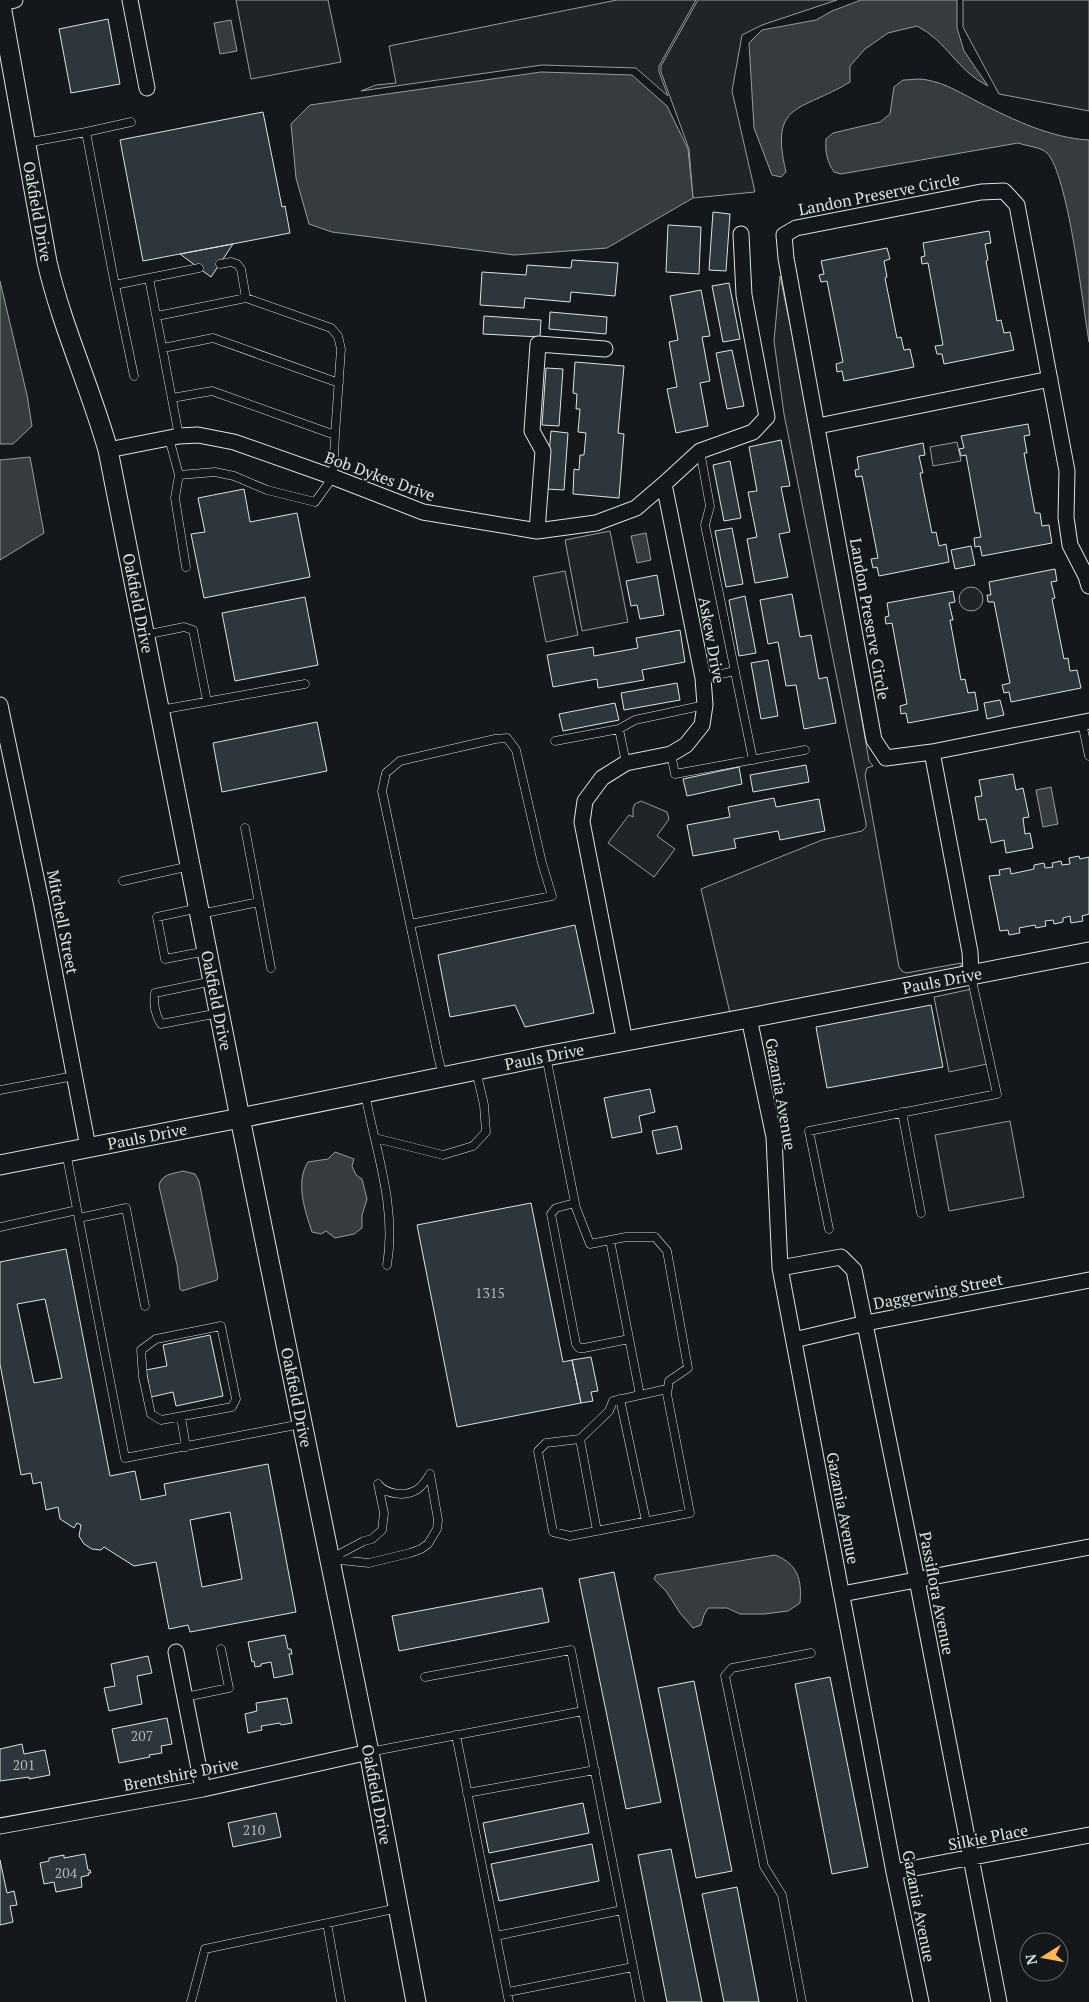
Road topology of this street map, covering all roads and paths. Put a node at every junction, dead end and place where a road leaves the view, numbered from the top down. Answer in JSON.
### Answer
{"nodes":[{"id":1,"x":130,"y":0,"type":"edge"},
{"id":2,"x":5,"y":1,"type":"edge"},
{"id":3,"x":147,"y":88,"type":"dead end"},
{"id":4,"x":131,"y":122,"type":"dead end"},
{"id":5,"x":86,"y":132,"type":"junction"},
{"id":6,"x":26,"y":143,"type":"junction"},
{"id":7,"x":741,"y":234,"type":"dead end"},
{"id":8,"x":220,"y":264,"type":"dead end"},
{"id":9,"x":199,"y":268,"type":"dead end"},
{"id":10,"x":149,"y":278,"type":"junction"},
{"id":11,"x":115,"y":285,"type":"junction"},
{"id":12,"x":246,"y":298,"type":"junction"},
{"id":13,"x":157,"y":316,"type":"junction"},
{"id":14,"x":163,"y":348,"type":"junction"},
{"id":15,"x":606,"y":349,"type":"dead end"},
{"id":16,"x":134,"y":376,"type":"dead end"},
{"id":17,"x":1050,"y":380,"type":"junction"},
{"id":18,"x":339,"y":383,"type":"junction"},
{"id":19,"x":172,"y":398,"type":"junction"},
{"id":20,"x":818,"y":426,"type":"junction"},
{"id":21,"x":335,"y":435,"type":"junction"},
{"id":22,"x":174,"y":437,"type":"junction"},
{"id":23,"x":108,"y":450,"type":"junction"},
{"id":24,"x":700,"y":451,"type":"junction"},
{"id":25,"x":179,"y":475,"type":"junction"},
{"id":26,"x":333,"y":477,"type":"junction"},
{"id":27,"x":664,"y":484,"type":"junction"},
{"id":28,"x":538,"y":530,"type":"junction"},
{"id":29,"x":186,"y":567,"type":"dead end"},
{"id":30,"x":1089,"y":586,"type":"edge"},
{"id":31,"x":145,"y":635,"type":"junction"},
{"id":32,"x":736,"y":670,"type":"junction"},
{"id":33,"x":703,"y":678,"type":"junction"},
{"id":34,"x":305,"y":684,"type":"dead end"},
{"id":35,"x":207,"y":701,"type":"junction"},
{"id":36,"x":0,"y":705,"type":"edge"},
{"id":37,"x":705,"y":705,"type":"junction"},
{"id":38,"x":160,"y":710,"type":"junction"},
{"id":39,"x":1086,"y":722,"type":"edge"},
{"id":40,"x":619,"y":729,"type":"junction"},
{"id":41,"x":555,"y":740,"type":"dead end"},
{"id":42,"x":805,"y":750,"type":"dead end"},
{"id":43,"x":932,"y":752,"type":"junction"},
{"id":44,"x":671,"y":754,"type":"junction"},
{"id":45,"x":1089,"y":756,"type":"edge"},
{"id":46,"x":754,"y":760,"type":"junction"},
{"id":47,"x":626,"y":763,"type":"junction"},
{"id":48,"x":245,"y":828,"type":"dead end"},
{"id":49,"x":191,"y":866,"type":"junction"},
{"id":50,"x":123,"y":881,"type":"dead end"},
{"id":51,"x":259,"y":902,"type":"junction"},
{"id":52,"x":199,"y":911,"type":"junction"},
{"id":53,"x":410,"y":924,"type":"junction"},
{"id":54,"x":207,"y":950,"type":"junction"},
{"id":55,"x":1089,"y":952,"type":"edge"},
{"id":56,"x":271,"y":968,"type":"dead end"},
{"id":57,"x":971,"y":974,"type":"junction"},
{"id":58,"x":213,"y":981,"type":"junction"},
{"id":59,"x":219,"y":1013,"type":"junction"},
{"id":60,"x":749,"y":1018,"type":"junction"},
{"id":61,"x":625,"y":1042,"type":"junction"},
{"id":62,"x":546,"y":1056,"type":"junction"},
{"id":63,"x":476,"y":1070,"type":"junction"},
{"id":64,"x":74,"y":1076,"type":"junction"},
{"id":65,"x":443,"y":1077,"type":"junction"},
{"id":66,"x":0,"y":1090,"type":"edge"},
{"id":67,"x":365,"y":1093,"type":"junction"},
{"id":68,"x":902,"y":1112,"type":"junction"},
{"id":69,"x":240,"y":1118,"type":"junction"},
{"id":70,"x":375,"y":1138,"type":"junction"},
{"id":71,"x":88,"y":1147,"type":"junction"},
{"id":72,"x":66,"y":1152,"type":"junction"},
{"id":73,"x":0,"y":1165,"type":"edge"},
{"id":74,"x":575,"y":1203,"type":"junction"},
{"id":75,"x":921,"y":1213,"type":"dead end"},
{"id":76,"x":78,"y":1214,"type":"junction"},
{"id":77,"x":0,"y":1227,"type":"edge"},
{"id":78,"x":829,"y":1230,"type":"dead end"},
{"id":79,"x":610,"y":1240,"type":"junction"},
{"id":80,"x":388,"y":1265,"type":"dead end"},
{"id":81,"x":780,"y":1268,"type":"junction"},
{"id":82,"x":1089,"y":1280,"type":"edge"},
{"id":83,"x":145,"y":1306,"type":"dead end"},
{"id":84,"x":866,"y":1323,"type":"junction"},
{"id":85,"x":630,"y":1339,"type":"junction"},
{"id":86,"x":794,"y":1340,"type":"junction"},
{"id":87,"x":667,"y":1389,"type":"junction"},
{"id":88,"x":640,"y":1395,"type":"junction"},
{"id":89,"x":620,"y":1399,"type":"junction"},
{"id":90,"x":181,"y":1417,"type":"junction"},
{"id":91,"x":302,"y":1424,"type":"junction"},
{"id":92,"x":580,"y":1439,"type":"junction"},
{"id":93,"x":186,"y":1447,"type":"junction"},
{"id":94,"x":646,"y":1521,"type":"junction"},
{"id":95,"x":597,"y":1531,"type":"junction"},
{"id":96,"x":1089,"y":1547,"type":"edge"},
{"id":97,"x":330,"y":1559,"type":"junction"},
{"id":98,"x":917,"y":1580,"type":"junction"},
{"id":99,"x":842,"y":1594,"type":"junction"},
{"id":100,"x":221,"y":1649,"type":"dead end"},
{"id":101,"x":176,"y":1652,"type":"dead end"},
{"id":102,"x":811,"y":1653,"type":"dead end"},
{"id":103,"x":425,"y":1677,"type":"dead end"},
{"id":104,"x":185,"y":1697,"type":"junction"},
{"id":105,"x":583,"y":1711,"type":"junction"},
{"id":106,"x":456,"y":1735,"type":"junction"},
{"id":107,"x":369,"y":1752,"type":"junction"},
{"id":108,"x":595,"y":1770,"type":"junction"},
{"id":109,"x":203,"y":1789,"type":"junction"},
{"id":110,"x":467,"y":1793,"type":"junction"},
{"id":111,"x":0,"y":1826,"type":"edge"},
{"id":112,"x":1089,"y":1835,"type":"edge"},
{"id":113,"x":970,"y":1858,"type":"junction"},
{"id":114,"x":894,"y":1872,"type":"junction"},
{"id":115,"x":398,"y":1908,"type":"junction"},
{"id":116,"x":622,"y":1910,"type":"junction"},
{"id":117,"x":327,"y":1923,"type":"junction"},
{"id":118,"x":496,"y":1936,"type":"junction"},
{"id":119,"x":633,"y":1967,"type":"junction"},
{"id":120,"x":508,"y":1992,"type":"junction"},
{"id":121,"x":192,"y":2002,"type":"edge"},
{"id":122,"x":341,"y":2002,"type":"edge"},
{"id":123,"x":416,"y":2002,"type":"edge"},
{"id":124,"x":510,"y":2002,"type":"edge"},
{"id":125,"x":640,"y":2002,"type":"edge"},
{"id":126,"x":802,"y":2002,"type":"edge"},
{"id":127,"x":921,"y":2002,"type":"edge"},
{"id":128,"x":999,"y":2002,"type":"edge"}],
"edges":[{"from":1,"to":3,"type":"street"},
{"from":2,"to":6,"type":"street","name":"Oakfield Drive"},
{"from":4,"to":5,"type":"lane"},
{"from":5,"to":6,"type":"lane"},
{"from":5,"to":11,"type":"lane"},
{"from":6,"to":23,"type":"street","name":"Oakfield Drive"},
{"from":7,"to":24,"type":"street"},
{"from":8,"to":12,"type":"lane"},
{"from":9,"to":10,"type":"lane"},
{"from":10,"to":11,"type":"lane"},
{"from":10,"to":13,"type":"lane"},
{"from":11,"to":16,"type":"lane"},
{"from":12,"to":13,"type":"lane"},
{"from":12,"to":18,"type":"lane"},
{"from":13,"to":14,"type":"lane"},
{"from":14,"to":18,"type":"lane"},
{"from":14,"to":19,"type":"lane"},
{"from":15,"to":28,"type":"street"},
{"from":17,"to":20,"type":"street"},
{"from":17,"to":20,"type":"street","name":"Landon Preserve Circle"},
{"from":17,"to":30,"type":"street","name":"Landon Preserve Circle"},
{"from":18,"to":21,"type":"lane"},
{"from":19,"to":21,"type":"lane"},
{"from":19,"to":22,"type":"lane"},
{"from":20,"to":43,"type":"street","name":"Landon Preserve Circle"},
{"from":21,"to":26,"type":"lane"},
{"from":22,"to":23,"type":"street","name":"Bob Dykes Drive"},
{"from":22,"to":25,"type":"lane"},
{"from":22,"to":26,"type":"street","name":"Bob Dykes Drive"},
{"from":23,"to":31,"type":"street","name":"Oakfield Drive"},
{"from":24,"to":27,"type":"street"},
{"from":24,"to":32,"type":"lane"},
{"from":25,"to":26,"type":"lane"},
{"from":25,"to":29,"type":"lane"},
{"from":26,"to":28,"type":"street","name":"Bob Dykes Drive"},
{"from":27,"to":28,"type":"street","name":"Bob Dykes Drive"},
{"from":27,"to":33,"type":"street","name":"Askew Drive"},
{"from":31,"to":35,"type":"lane"},
{"from":31,"to":38,"type":"street","name":"Oakfield Drive"},
{"from":32,"to":33,"type":"lane"},
{"from":32,"to":46,"type":"lane"},
{"from":33,"to":37,"type":"street","name":"Askew Drive"},
{"from":34,"to":35,"type":"lane"},
{"from":35,"to":38,"type":"lane"},
{"from":36,"to":64,"type":"street","name":"Mitchell Street"},
{"from":37,"to":40,"type":"lane"},
{"from":37,"to":44,"type":"street","name":"Askew Drive"},
{"from":38,"to":49,"type":"street","name":"Oakfield Drive"},
{"from":39,"to":43,"type":"street","name":"Landon Preserve Circle"},
{"from":39,"to":45,"type":"lane"},
{"from":40,"to":41,"type":"lane"},
{"from":40,"to":47,"type":"lane"},
{"from":42,"to":46,"type":"lane"},
{"from":43,"to":57,"type":"street"},
{"from":44,"to":46,"type":"lane"},
{"from":44,"to":47,"type":"street","name":"Askew Drive"},
{"from":47,"to":61,"type":"street","name":"Askew Drive"},
{"from":48,"to":51,"type":"lane"},
{"from":49,"to":50,"type":"lane"},
{"from":49,"to":52,"type":"street","name":"Oakfield Drive"},
{"from":51,"to":52,"type":"lane"},
{"from":51,"to":56,"type":"lane"},
{"from":52,"to":54,"type":"street","name":"Oakfield Drive"},
{"from":52,"to":54,"type":"lane"},
{"from":53,"to":53,"type":"lane"},
{"from":53,"to":65,"type":"lane"},
{"from":54,"to":58,"type":"street","name":"Oakfield Drive"},
{"from":55,"to":57,"type":"street","name":"Pauls Drive"},
{"from":57,"to":60,"type":"street","name":"Pauls Drive"},
{"from":57,"to":68,"type":"lane"},
{"from":58,"to":59,"type":"street","name":"Oakfield Drive"},
{"from":58,"to":59,"type":"lane"},
{"from":59,"to":69,"type":"street","name":"Oakfield Drive"},
{"from":60,"to":61,"type":"street","name":"Pauls Drive"},
{"from":60,"to":81,"type":"street","name":"Gazania Avenue"},
{"from":61,"to":62,"type":"street","name":"Pauls Drive"},
{"from":62,"to":63,"type":"street","name":"Pauls Drive"},
{"from":62,"to":74,"type":"lane"},
{"from":63,"to":65,"type":"street","name":"Pauls Drive"},
{"from":63,"to":70,"type":"lane"},
{"from":64,"to":66,"type":"lane"},
{"from":64,"to":71,"type":"street","name":"Mitchell Street"},
{"from":65,"to":67,"type":"street","name":"Pauls Drive"},
{"from":67,"to":69,"type":"street","name":"Pauls Drive"},
{"from":67,"to":70,"type":"lane"},
{"from":68,"to":75,"type":"lane"},
{"from":68,"to":78,"type":"lane"},
{"from":69,"to":71,"type":"street","name":"Pauls Drive"},
{"from":69,"to":91,"type":"street","name":"Oakfield Drive"},
{"from":70,"to":80,"type":"lane"},
{"from":71,"to":72,"type":"street","name":"Pauls Drive"},
{"from":72,"to":73,"type":"street","name":"Pauls Drive"},
{"from":72,"to":76,"type":"lane"},
{"from":74,"to":79,"type":"lane"},
{"from":74,"to":85,"type":"lane"},
{"from":76,"to":77,"type":"lane"},
{"from":76,"to":83,"type":"lane"},
{"from":76,"to":93,"type":"lane"},
{"from":79,"to":85,"type":"lane"},
{"from":79,"to":87,"type":"lane"},
{"from":81,"to":84,"type":"street","name":"Passiflora Avenue"},
{"from":81,"to":86,"type":"street","name":"Gazania Avenue"},
{"from":82,"to":84,"type":"street","name":"Daggerwing Street"},
{"from":84,"to":86,"type":"street","name":"Daggerwing Street"},
{"from":84,"to":98,"type":"street","name":"Passiflora Avenue"},
{"from":85,"to":88,"type":"lane"},
{"from":86,"to":99,"type":"street","name":"Gazania Avenue"},
{"from":87,"to":88,"type":"lane"},
{"from":87,"to":94,"type":"lane"},
{"from":88,"to":89,"type":"lane"},
{"from":89,"to":92,"type":"lane"},
{"from":89,"to":94,"type":"lane"},
{"from":90,"to":90,"type":"lane"},
{"from":90,"to":93,"type":"lane"},
{"from":91,"to":93,"type":"lane"},
{"from":91,"to":97,"type":"street","name":"Oakfield Drive"},
{"from":92,"to":95,"type":"lane"},
{"from":92,"to":95,"type":"lane"},
{"from":94,"to":95,"type":"lane"},
{"from":96,"to":98,"type":"street"},
{"from":97,"to":97,"type":"lane"},
{"from":97,"to":107,"type":"street","name":"Oakfield Drive"},
{"from":98,"to":99,"type":"street"},
{"from":98,"to":113,"type":"street","name":"Passiflora Avenue"},
{"from":99,"to":114,"type":"street","name":"Gazania Avenue"},
{"from":100,"to":104,"type":"lane"},
{"from":101,"to":104,"type":"street"},
{"from":102,"to":126,"type":"lane"},
{"from":103,"to":105,"type":"lane"},
{"from":104,"to":109,"type":"street"},
{"from":105,"to":106,"type":"lane"},
{"from":105,"to":108,"type":"lane"},
{"from":106,"to":107,"type":"lane"},
{"from":106,"to":110,"type":"lane"},
{"from":107,"to":109,"type":"street","name":"Brentshire Drive"},
{"from":107,"to":115,"type":"street","name":"Oakfield Drive"},
{"from":108,"to":110,"type":"lane"},
{"from":108,"to":116,"type":"lane"},
{"from":109,"to":111,"type":"street","name":"Brentshire Drive"},
{"from":110,"to":118,"type":"lane"},
{"from":112,"to":113,"type":"street","name":"Silkie Place"},
{"from":113,"to":114,"type":"street","name":"Silkie Place"},
{"from":113,"to":128,"type":"street","name":"Passiflora Avenue"},
{"from":114,"to":127,"type":"street","name":"Gazania Avenue"},
{"from":115,"to":117,"type":"lane"},
{"from":115,"to":123,"type":"street","name":"Oakfield Drive"},
{"from":116,"to":118,"type":"lane"},
{"from":116,"to":119,"type":"lane"},
{"from":117,"to":121,"type":"lane"},
{"from":117,"to":122,"type":"lane"},
{"from":118,"to":120,"type":"lane"},
{"from":119,"to":120,"type":"lane"},
{"from":119,"to":125,"type":"lane"},
{"from":120,"to":124,"type":"lane"}]}
